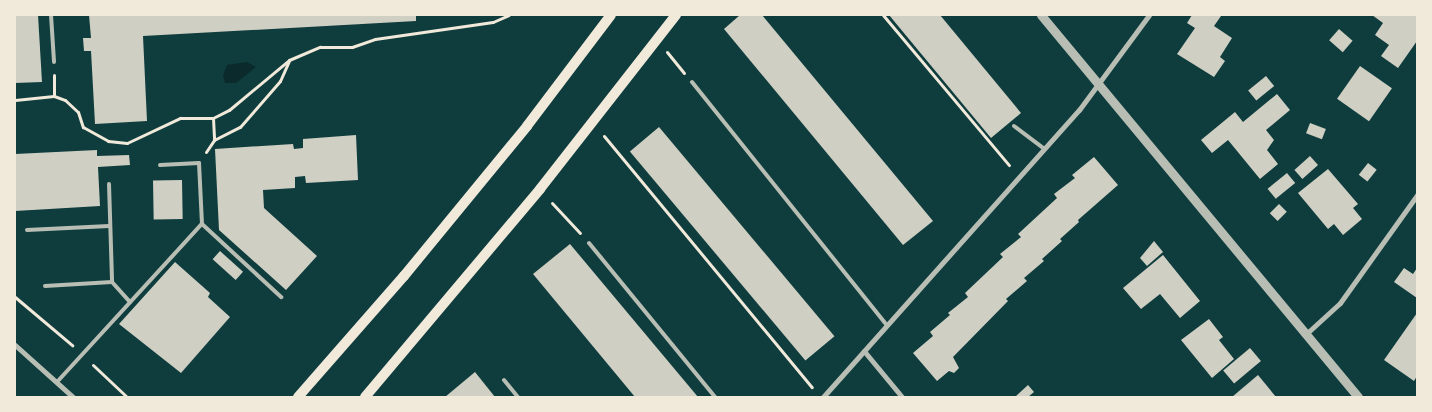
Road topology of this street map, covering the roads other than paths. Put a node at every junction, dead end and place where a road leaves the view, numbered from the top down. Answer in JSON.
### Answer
{"nodes":[{"id":1,"x":51,"y":15,"type":"edge"},
{"id":2,"x":611,"y":15,"type":"edge"},
{"id":3,"x":676,"y":15,"type":"edge"},
{"id":4,"x":1041,"y":15,"type":"edge"},
{"id":5,"x":1149,"y":15,"type":"edge"},
{"id":6,"x":54,"y":62,"type":"road end"},
{"id":7,"x":692,"y":82,"type":"road end"},
{"id":8,"x":1099,"y":85,"type":"junction"},
{"id":9,"x":1014,"y":126,"type":"dead end"},
{"id":10,"x":1044,"y":149,"type":"junction"},
{"id":11,"x":160,"y":165,"type":"dead end"},
{"id":12,"x":109,"y":184,"type":"dead end"},
{"id":13,"x":1417,"y":195,"type":"edge"},
{"id":14,"x":202,"y":224,"type":"junction"},
{"id":15,"x":110,"y":226,"type":"junction"},
{"id":16,"x":27,"y":230,"type":"dead end"},
{"id":17,"x":588,"y":244,"type":"road end"},
{"id":18,"x":112,"y":282,"type":"junction"},
{"id":19,"x":45,"y":286,"type":"dead end"},
{"id":20,"x":281,"y":297,"type":"dead end"},
{"id":21,"x":130,"y":302,"type":"junction"},
{"id":22,"x":887,"y":325,"type":"junction"},
{"id":23,"x":1306,"y":334,"type":"junction"},
{"id":24,"x":15,"y":345,"type":"edge"},
{"id":25,"x":864,"y":352,"type":"junction"},
{"id":26,"x":504,"y":380,"type":"dead end"},
{"id":27,"x":57,"y":382,"type":"junction"},
{"id":28,"x":73,"y":397,"type":"edge"},
{"id":29,"x":298,"y":397,"type":"edge"},
{"id":30,"x":365,"y":397,"type":"edge"},
{"id":31,"x":518,"y":397,"type":"edge"},
{"id":32,"x":715,"y":397,"type":"edge"},
{"id":33,"x":823,"y":397,"type":"edge"},
{"id":34,"x":902,"y":397,"type":"edge"},
{"id":35,"x":1358,"y":397,"type":"edge"}],
"edges":[{"from":1,"to":6,"type":"lane"},
{"from":2,"to":29,"type":"main road"},
{"from":3,"to":30,"type":"main road"},
{"from":4,"to":8,"type":"street"},
{"from":5,"to":8,"type":"street"},
{"from":7,"to":22,"type":"lane"},
{"from":8,"to":10,"type":"street"},
{"from":8,"to":23,"type":"street"},
{"from":9,"to":10,"type":"lane"},
{"from":10,"to":22,"type":"street"},
{"from":11,"to":14,"type":"lane"},
{"from":12,"to":15,"type":"lane"},
{"from":13,"to":23,"type":"street"},
{"from":14,"to":20,"type":"lane"},
{"from":14,"to":21,"type":"lane"},
{"from":15,"to":16,"type":"lane"},
{"from":15,"to":18,"type":"lane"},
{"from":17,"to":32,"type":"lane"},
{"from":18,"to":19,"type":"lane"},
{"from":18,"to":21,"type":"lane"},
{"from":21,"to":27,"type":"lane"},
{"from":22,"to":25,"type":"street"},
{"from":23,"to":35,"type":"street"},
{"from":24,"to":27,"type":"street"},
{"from":25,"to":33,"type":"street"},
{"from":25,"to":34,"type":"street"},
{"from":26,"to":31,"type":"lane"},
{"from":27,"to":28,"type":"street"}]}
